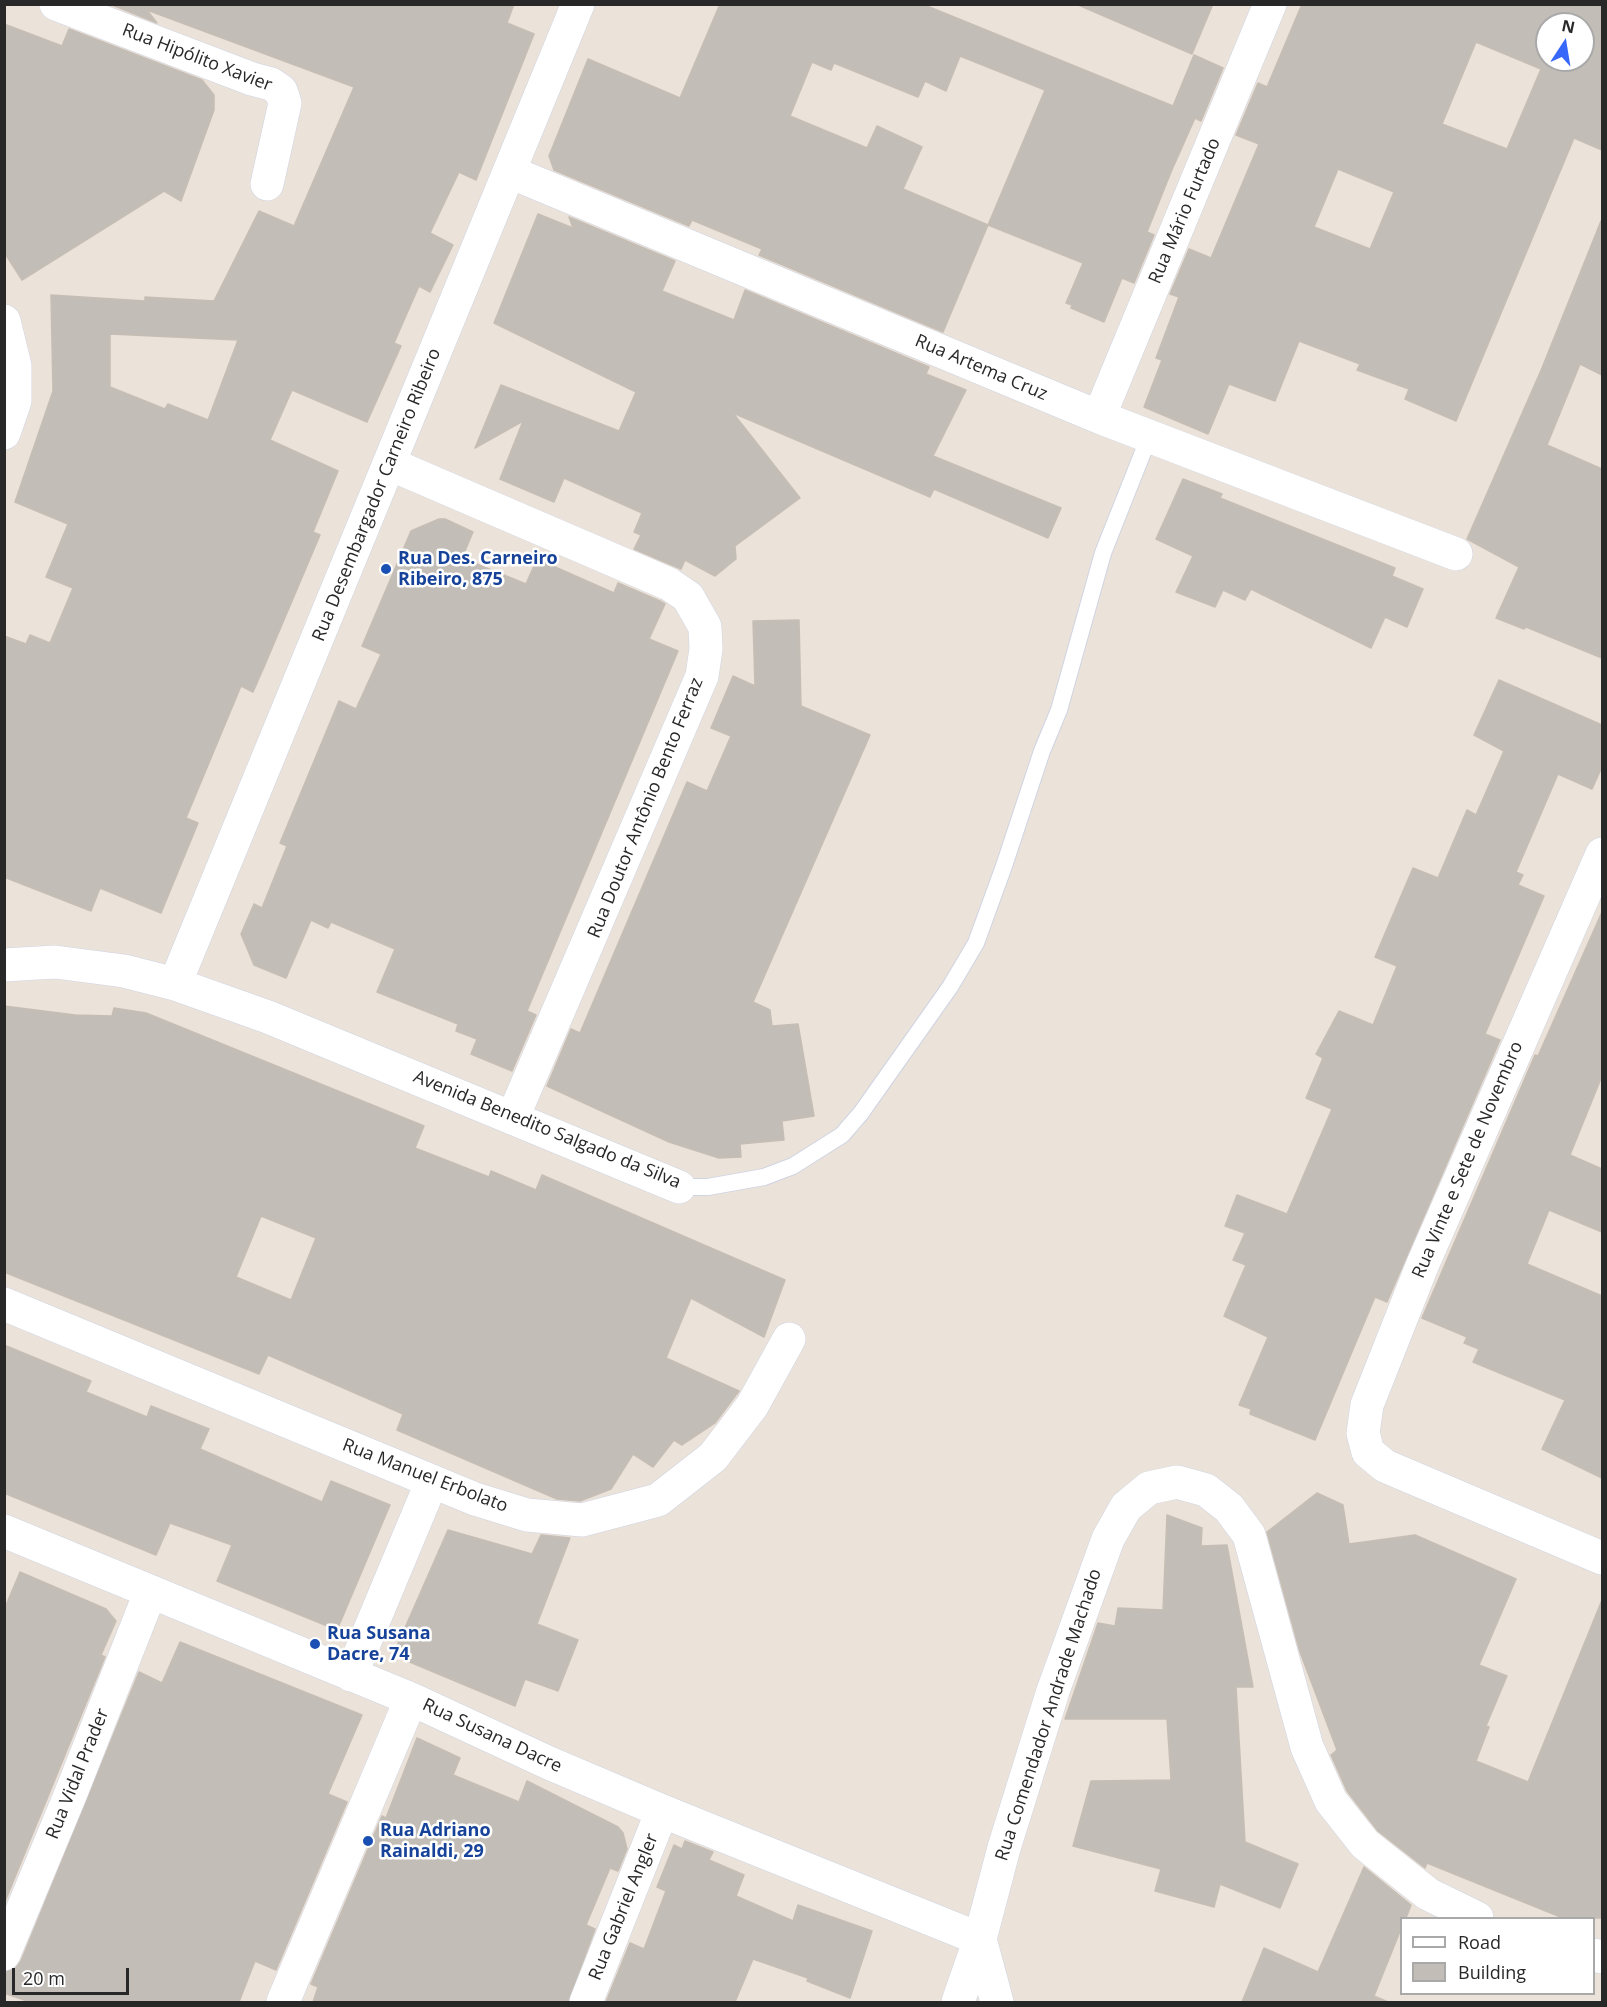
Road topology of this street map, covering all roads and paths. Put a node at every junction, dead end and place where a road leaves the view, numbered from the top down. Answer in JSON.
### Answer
{"nodes":[{"id":1,"x":56,"y":4,"type":"edge"},
{"id":2,"x":578,"y":4,"type":"edge"},
{"id":3,"x":1270,"y":4,"type":"edge"},
{"id":4,"x":510,"y":172,"type":"junction"},
{"id":5,"x":267,"y":184,"type":"dead end"},
{"id":6,"x":4,"y":321,"type":"edge"},
{"id":7,"x":1099,"y":417,"type":"junction"},
{"id":8,"x":4,"y":433,"type":"edge"},
{"id":9,"x":1149,"y":437,"type":"junction"},
{"id":10,"x":390,"y":464,"type":"junction"},
{"id":11,"x":1456,"y":554,"type":"dead end"},
{"id":12,"x":1602,"y":854,"type":"edge"},
{"id":13,"x":5,"y":965,"type":"edge"},
{"id":14,"x":175,"y":984,"type":"junction"},
{"id":15,"x":513,"y":1118,"type":"junction"},
{"id":16,"x":679,"y":1187,"type":"joint"},
{"id":17,"x":4,"y":1304,"type":"edge"},
{"id":18,"x":789,"y":1339,"type":"dead end"},
{"id":19,"x":432,"y":1481,"type":"junction"},
{"id":20,"x":4,"y":1531,"type":"edge"},
{"id":21,"x":1602,"y":1558,"type":"edge"},
{"id":22,"x":150,"y":1593,"type":"junction"},
{"id":23,"x":351,"y":1675,"type":"junction"},
{"id":24,"x":411,"y":1699,"type":"junction"},
{"id":25,"x":662,"y":1811,"type":"junction"},
{"id":26,"x":1475,"y":1917,"type":"edge"},
{"id":27,"x":980,"y":1939,"type":"junction"},
{"id":28,"x":4,"y":1954,"type":"edge"},
{"id":29,"x":283,"y":2002,"type":"edge"},
{"id":30,"x":586,"y":2002,"type":"edge"},
{"id":31,"x":958,"y":2002,"type":"edge"},
{"id":32,"x":997,"y":2002,"type":"edge"}],
"edges":[{"from":1,"to":5,"type":"street","name":"Rua Hipólito Xavier"},
{"from":2,"to":4,"type":"street","name":"Rua Desembargador Carneiro Ribeiro"},
{"from":3,"to":7,"type":"street","name":"Rua Mário Furtado"},
{"from":4,"to":7,"type":"street","name":"Rua Artema Cruz"},
{"from":4,"to":10,"type":"street","name":"Rua Desembargador Carneiro Ribeiro"},
{"from":6,"to":8,"type":"street"},
{"from":7,"to":9,"type":"street","name":"Rua Artema Cruz"},
{"from":9,"to":11,"type":"street","name":"Rua Artema Cruz"},
{"from":9,"to":16,"type":"lane","name":"Avenida Benedito Salgado da Silva"},
{"from":10,"to":14,"type":"street","name":"Rua Desembargador Carneiro Ribeiro"},
{"from":10,"to":15,"type":"street","name":"Rua Doutor Antônio Bento Ferraz"},
{"from":12,"to":21,"type":"street","name":"Rua Vinte e Sete de Novembro"},
{"from":13,"to":14,"type":"street","name":"Avenida Benedito Salgado da Silva"},
{"from":14,"to":15,"type":"street","name":"Avenida Benedito Salgado da Silva"},
{"from":15,"to":16,"type":"street","name":"Avenida Benedito Salgado da Silva"},
{"from":17,"to":19,"type":"street","name":"Rua Manuel Erbolato"},
{"from":18,"to":19,"type":"street","name":"Rua Manuel Erbolato"},
{"from":19,"to":23,"type":"street"},
{"from":20,"to":22,"type":"street","name":"Rua Susana Dacre"},
{"from":22,"to":23,"type":"street","name":"Rua Susana Dacre"},
{"from":22,"to":28,"type":"street","name":"Rua Vidal Prader"},
{"from":23,"to":24,"type":"street","name":"Rua Susana Dacre"},
{"from":24,"to":25,"type":"street","name":"Rua Susana Dacre"},
{"from":24,"to":29,"type":"street"},
{"from":25,"to":27,"type":"street","name":"Rua Susana Dacre"},
{"from":25,"to":30,"type":"street","name":"Rua Gabriel Angler"},
{"from":26,"to":27,"type":"street","name":"Rua Comendador Andrade Machado"},
{"from":27,"to":31,"type":"street","name":"Rua Comendador Andrade Machado"},
{"from":27,"to":32,"type":"street"}]}
